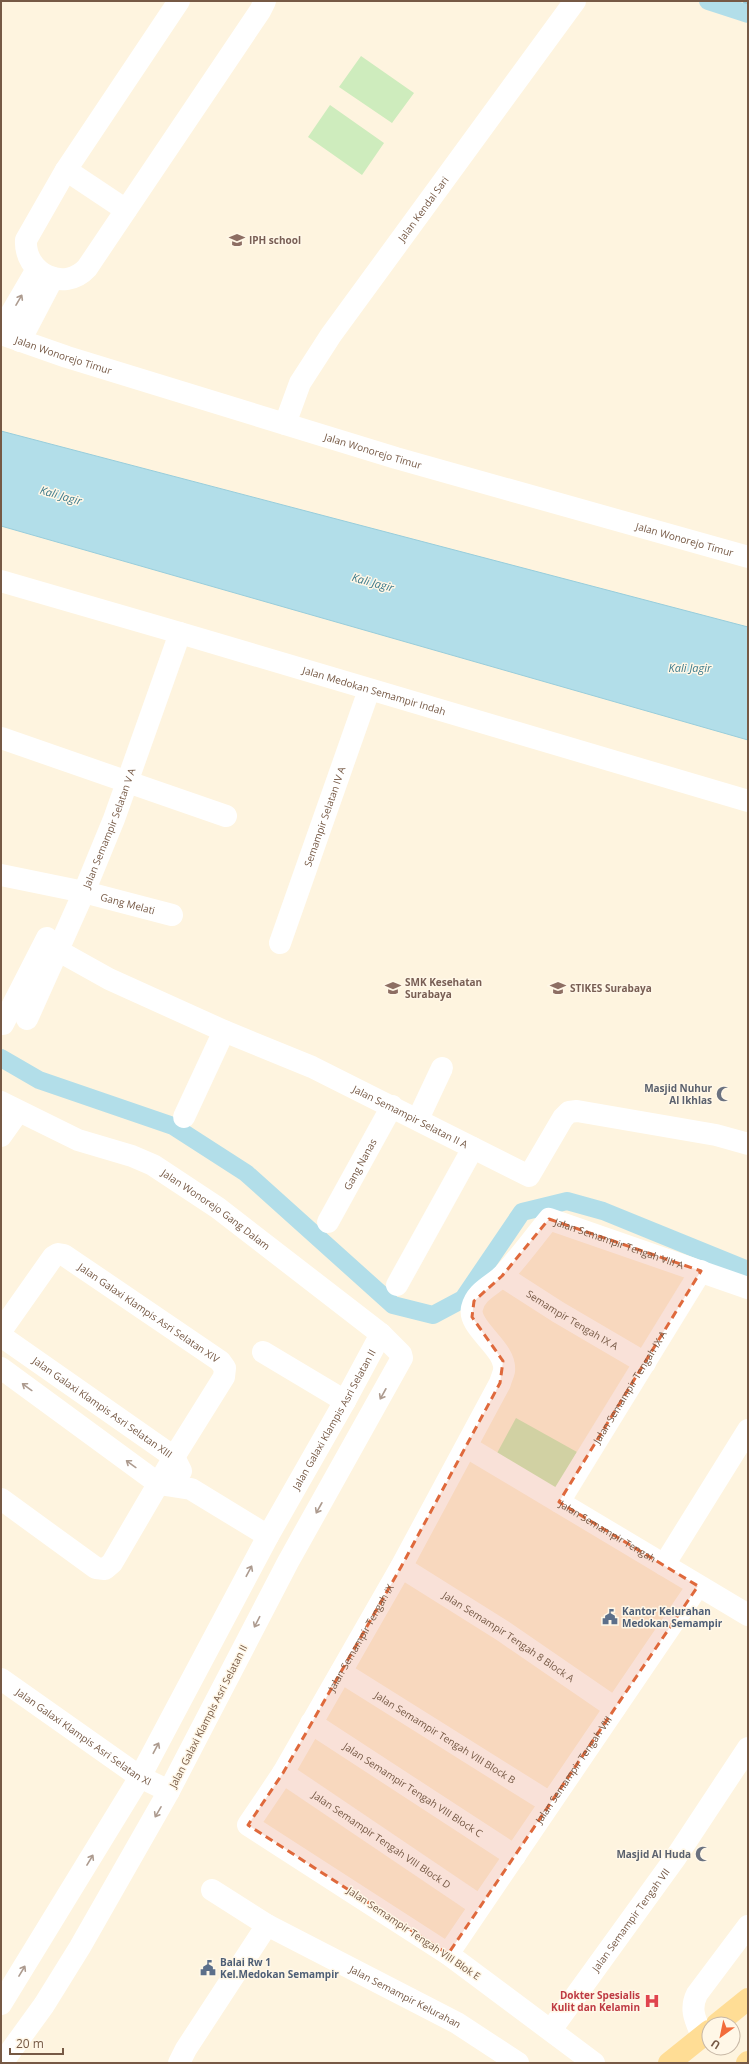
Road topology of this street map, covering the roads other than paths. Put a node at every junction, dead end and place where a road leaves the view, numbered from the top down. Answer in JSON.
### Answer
{"nodes":[{"id":1,"x":179,"y":1,"type":"edge"},
{"id":2,"x":265,"y":1,"type":"edge"},
{"id":3,"x":573,"y":5,"type":"edge"},
{"id":4,"x":66,"y":170,"type":"junction"},
{"id":5,"x":126,"y":210,"type":"junction"},
{"id":6,"x":45,"y":274,"type":"junction"},
{"id":7,"x":7,"y":335,"type":"edge"},
{"id":8,"x":285,"y":424,"type":"junction"},
{"id":9,"x":748,"y":557,"type":"edge"},
{"id":10,"x":1,"y":582,"type":"edge"},
{"id":11,"x":180,"y":633,"type":"junction"},
{"id":12,"x":369,"y":690,"type":"junction"},
{"id":13,"x":1,"y":738,"type":"edge"},
{"id":14,"x":129,"y":782,"type":"junction"},
{"id":15,"x":748,"y":801,"type":"edge"},
{"id":16,"x":226,"y":816,"type":"dead end"},
{"id":17,"x":1,"y":875,"type":"edge"},
{"id":18,"x":84,"y":892,"type":"junction"},
{"id":19,"x":172,"y":915,"type":"dead end"},
{"id":20,"x":280,"y":943,"type":"dead end"},
{"id":21,"x":52,"y":944,"type":"junction"},
{"id":22,"x":27,"y":1019,"type":"dead end"},
{"id":23,"x":1,"y":1024,"type":"edge"},
{"id":24,"x":224,"y":1031,"type":"junction"},
{"id":25,"x":442,"y":1068,"type":"dead end"},
{"id":26,"x":392,"y":1106,"type":"junction"},
{"id":27,"x":10,"y":1107,"type":"edge"},
{"id":28,"x":184,"y":1117,"type":"dead end"},
{"id":29,"x":418,"y":1119,"type":"junction"},
{"id":30,"x":1,"y":1136,"type":"edge"},
{"id":31,"x":748,"y":1144,"type":"edge"},
{"id":32,"x":473,"y":1148,"type":"junction"},
{"id":33,"x":328,"y":1222,"type":"dead end"},
{"id":34,"x":701,"y":1271,"type":"junction"},
{"id":35,"x":502,"y":1276,"type":"junction"},
{"id":36,"x":397,"y":1285,"type":"dead end"},
{"id":37,"x":748,"y":1288,"type":"edge"},
{"id":38,"x":1,"y":1331,"type":"edge"},
{"id":39,"x":381,"y":1334,"type":"junction"},
{"id":40,"x":1,"y":1336,"type":"edge"},
{"id":41,"x":263,"y":1352,"type":"dead end"},
{"id":42,"x":402,"y":1360,"type":"joint"},
{"id":43,"x":645,"y":1363,"type":"junction"},
{"id":44,"x":1,"y":1368,"type":"edge"},
{"id":45,"x":345,"y":1401,"type":"junction"},
{"id":46,"x":748,"y":1430,"type":"edge"},
{"id":47,"x":466,"y":1447,"type":"junction"},
{"id":48,"x":174,"y":1457,"type":"junction"},
{"id":49,"x":159,"y":1484,"type":"junction"},
{"id":50,"x":191,"y":1489,"type":"junction"},
{"id":51,"x":1,"y":1499,"type":"edge"},
{"id":52,"x":559,"y":1502,"type":"junction"},
{"id":53,"x":268,"y":1536,"type":"junction"},
{"id":54,"x":664,"y":1565,"type":"junction"},
{"id":55,"x":401,"y":1567,"type":"junction"},
{"id":56,"x":698,"y":1586,"type":"junction"},
{"id":57,"x":748,"y":1616,"type":"edge"},
{"id":58,"x":341,"y":1672,"type":"junction"},
{"id":59,"x":1,"y":1679,"type":"edge"},
{"id":60,"x":615,"y":1708,"type":"junction"},
{"id":61,"x":311,"y":1724,"type":"junction"},
{"id":62,"x":748,"y":1748,"type":"edge"},
{"id":63,"x":283,"y":1773,"type":"junction"},
{"id":64,"x":140,"y":1777,"type":"junction"},
{"id":65,"x":169,"y":1792,"type":"junction"},
{"id":66,"x":550,"y":1803,"type":"junction"},
{"id":67,"x":248,"y":1825,"type":"joint"},
{"id":68,"x":515,"y":1856,"type":"junction"},
{"id":69,"x":212,"y":1890,"type":"dead end"},
{"id":70,"x":480,"y":1906,"type":"junction"},
{"id":71,"x":267,"y":1925,"type":"junction"},
{"id":72,"x":748,"y":1926,"type":"edge"},
{"id":73,"x":448,"y":1954,"type":"junction"},
{"id":74,"x":748,"y":1999,"type":"edge"},
{"id":75,"x":2,"y":2000,"type":"edge"},
{"id":76,"x":727,"y":2016,"type":"edge"},
{"id":77,"x":701,"y":2024,"type":"edge"},
{"id":78,"x":551,"y":2030,"type":"junction"},
{"id":79,"x":701,"y":2037,"type":"edge"},
{"id":80,"x":2,"y":2063,"type":"edge"},
{"id":81,"x":179,"y":2063,"type":"edge"},
{"id":82,"x":518,"y":2063,"type":"edge"},
{"id":83,"x":594,"y":2063,"type":"edge"},
{"id":84,"x":669,"y":2063,"type":"edge"}],
"edges":[{"from":1,"to":4,"type":"street"},
{"from":2,"to":5,"type":"street"},
{"from":3,"to":8,"type":"street","name":"Jalan Kendal Sari"},
{"from":4,"to":5,"type":"street"},
{"from":4,"to":6,"type":"street"},
{"from":5,"to":6,"type":"street"},
{"from":6,"to":7,"type":"street"},
{"from":7,"to":8,"type":"street","name":"Jalan Wonorejo Timur"},
{"from":8,"to":9,"type":"street","name":"Jalan Wonorejo Timur"},
{"from":10,"to":11,"type":"street","name":"Jalan Medokan Semampir Indah"},
{"from":11,"to":12,"type":"street","name":"Jalan Medokan Semampir Indah"},
{"from":11,"to":14,"type":"street","name":"Jalan Semampir Selatan V A"},
{"from":12,"to":15,"type":"street","name":"Jalan Medokan Semampir Indah"},
{"from":12,"to":20,"type":"street","name":"Semampir Selatan IV A"},
{"from":13,"to":14,"type":"street"},
{"from":14,"to":16,"type":"street"},
{"from":14,"to":18,"type":"street","name":"Jalan Semampir Selatan V A"},
{"from":17,"to":18,"type":"street","name":"Gang Melati"},
{"from":18,"to":19,"type":"street","name":"Gang Melati"},
{"from":18,"to":21,"type":"street","name":"Jalan Semampir Selatan V A"},
{"from":21,"to":22,"type":"street","name":"Jalan Semampir Selatan V A"},
{"from":21,"to":23,"type":"street","name":"Jalan Semampir Selatan V A"},
{"from":21,"to":24,"type":"street","name":"Jalan Semampir Selatan II A"},
{"from":24,"to":26,"type":"street","name":"Jalan Semampir Selatan II A"},
{"from":24,"to":28,"type":"street"},
{"from":25,"to":29,"type":"street"},
{"from":26,"to":29,"type":"street","name":"Jalan Semampir Selatan II A"},
{"from":26,"to":33,"type":"street","name":"Gang Nanas"},
{"from":27,"to":30,"type":"street"},
{"from":27,"to":39,"type":"street","name":"Jalan Wonorejo Gang Dalam"},
{"from":29,"to":32,"type":"street","name":"Jalan Semampir Selatan II A"},
{"from":31,"to":32,"type":"street","name":"Jalan Semampir Selatan II A"},
{"from":32,"to":36,"type":"street"},
{"from":34,"to":35,"type":"street","name":"Jalan Semampir Tengah VIII A"},
{"from":34,"to":37,"type":"street","name":"Jalan Semampir Tengah VIII A"},
{"from":34,"to":43,"type":"street","name":"Jalan Semampir Tengah IX A"},
{"from":35,"to":43,"type":"street","name":"Semampir Tengah IX A"},
{"from":35,"to":47,"type":"street","name":"Jalan Semampir Tengah VIII A"},
{"from":38,"to":48,"type":"street","name":"Jalan Galaxi Klampis Asri Selatan XIV"},
{"from":39,"to":42,"type":"street","name":"Jalan Wonorejo Gang Dalam"},
{"from":39,"to":45,"type":"street","name":"Jalan Galaxi Klampis Asri Selatan II"},
{"from":40,"to":48,"type":"street","name":"Jalan Galaxi Klampis Asri Selatan XIII"},
{"from":41,"to":45,"type":"street"},
{"from":42,"to":65,"type":"street","name":"Jalan Galaxi Klampis Asri Selatan II","one_way":true},
{"from":43,"to":52,"type":"street","name":"Jalan Semampir Tengah IX A"},
{"from":49,"to":44,"type":"street","one_way":true},
{"from":45,"to":53,"type":"street","name":"Jalan Galaxi Klampis Asri Selatan II"},
{"from":46,"to":54,"type":"street"},
{"from":47,"to":52,"type":"street","name":"Jalan Semampir Tengah"},
{"from":47,"to":55,"type":"street","name":"Jalan Semampir Tengah IX"},
{"from":48,"to":49,"type":"street","name":"Jalan Galaxi Klampis Asri Selatan XIV"},
{"from":48,"to":50,"type":"street","name":"Jalan Galaxi Klampis Asri Selatan XIII"},
{"from":49,"to":50,"type":"street"},
{"from":49,"to":51,"type":"street","name":"Jalan Galaxi Klampis Asri Selatan XIV"},
{"from":50,"to":53,"type":"street"},
{"from":52,"to":54,"type":"street","name":"Jalan Semampir Tengah"},
{"from":64,"to":53,"type":"street","name":"Jalan Galaxi Klampis Asri Selatan II","one_way":true},
{"from":54,"to":56,"type":"street","name":"Jalan Semampir Tengah"},
{"from":55,"to":58,"type":"street","name":"Jalan Semampir Tengah IX"},
{"from":55,"to":60,"type":"street","name":"Jalan Semampir Tengah 8 Block A"},
{"from":56,"to":57,"type":"street","name":"Jalan Semampir Tengah"},
{"from":56,"to":60,"type":"street","name":"Jalan Semampir Tengah VIII"},
{"from":58,"to":61,"type":"street","name":"Jalan Semampir Tengah IX"},
{"from":58,"to":66,"type":"street","name":"Jalan Semampir Tengah VIII Block B"},
{"from":59,"to":64,"type":"street","name":"Jalan Galaxi Klampis Asri Selatan XI"},
{"from":60,"to":66,"type":"street","name":"Jalan Semampir Tengah VIII"},
{"from":61,"to":63,"type":"street","name":"Jalan Semampir Tengah IX"},
{"from":61,"to":68,"type":"street","name":"Jalan Semampir Tengah VIII Block C"},
{"from":62,"to":78,"type":"street","name":"Jalan Semampir Tengah VII"},
{"from":63,"to":67,"type":"street","name":"Jalan Semampir Tengah IX"},
{"from":63,"to":70,"type":"street","name":"Jalan Semampir Tengah VIII Block D"},
{"from":64,"to":65,"type":"street","name":"Jalan Galaxi Klampis Asri Selatan XI"},
{"from":75,"to":64,"type":"street","name":"Jalan Galaxi Klampis Asri Selatan II","one_way":true},
{"from":65,"to":80,"type":"street","name":"Jalan Galaxi Klampis Asri Selatan II","one_way":true},
{"from":66,"to":68,"type":"street","name":"Jalan Semampir Tengah VIII"},
{"from":67,"to":73,"type":"street","name":"Jalan Semampir Tengah VIII Blok E"},
{"from":68,"to":70,"type":"street","name":"Jalan Semampir Tengah VIII"},
{"from":69,"to":71,"type":"street","name":"Jalan Semampir Kelurahan"},
{"from":70,"to":73,"type":"street","name":"Jalan Semampir Tengah VIII"},
{"from":71,"to":81,"type":"street"},
{"from":71,"to":82,"type":"street","name":"Jalan Semampir Kelurahan"},
{"from":72,"to":77,"type":"street"},
{"from":73,"to":78,"type":"street","name":"Jalan Semampir Tengah VIII Blok E"},
{"from":74,"to":76,"type":"main road"},
{"from":78,"to":83,"type":"street","name":"Jalan Semampir Tengah VIII Blok E"},
{"from":79,"to":84,"type":"main road"}]}
